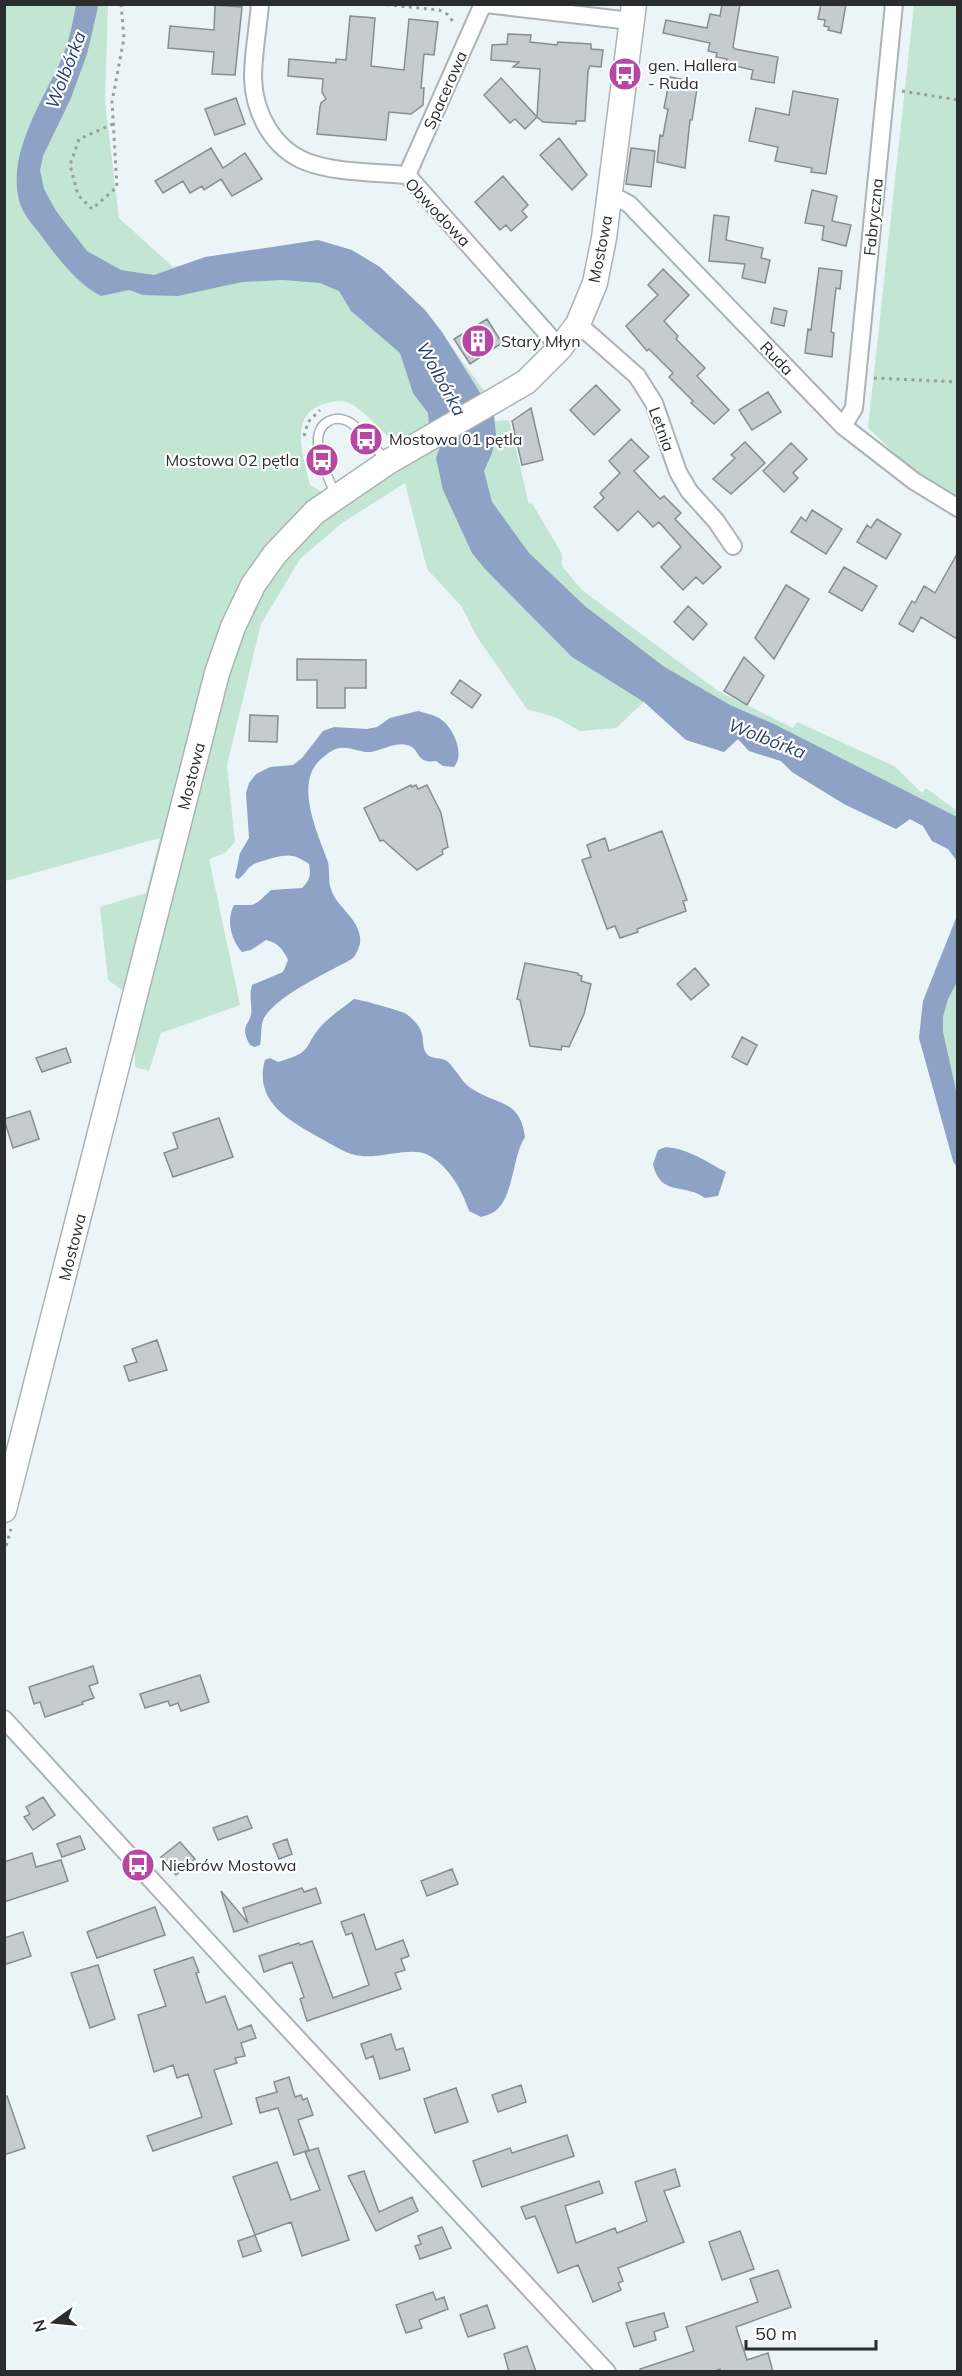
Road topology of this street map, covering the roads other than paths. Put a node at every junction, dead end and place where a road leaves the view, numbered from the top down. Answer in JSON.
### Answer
{"nodes":[{"id":1,"x":260,"y":4,"type":"edge"},
{"id":2,"x":484,"y":4,"type":"edge"},
{"id":3,"x":894,"y":4,"type":"edge"},
{"id":4,"x":632,"y":13,"type":"edge"},
{"id":5,"x":407,"y":175,"type":"junction"},
{"id":6,"x":610,"y":194,"type":"junction"},
{"id":7,"x":578,"y":324,"type":"junction"},
{"id":8,"x":560,"y":348,"type":"junction"},
{"id":9,"x":843,"y":426,"type":"junction"},
{"id":10,"x":388,"y":462,"type":"junction"},
{"id":11,"x":336,"y":496,"type":"junction"},
{"id":12,"x":957,"y":508,"type":"edge"},
{"id":13,"x":733,"y":546,"type":"dead end"},
{"id":14,"x":9,"y":1515,"type":"edge"},
{"id":15,"x":4,"y":1719,"type":"edge"},
{"id":16,"x":607,"y":2372,"type":"edge"}],
"edges":[{"from":1,"to":5,"type":"street","name":"Obwodowa"},
{"from":2,"to":4,"type":"street"},
{"from":2,"to":5,"type":"street","name":"Spacerowa"},
{"from":3,"to":9,"type":"street","name":"Fabryczna"},
{"from":4,"to":6,"type":"street","name":"Mostowa"},
{"from":5,"to":8,"type":"street","name":"Obwodowa"},
{"from":6,"to":7,"type":"street","name":"Mostowa"},
{"from":6,"to":9,"type":"street","name":"Ruda"},
{"from":7,"to":8,"type":"street","name":"Mostowa"},
{"from":7,"to":13,"type":"street","name":"Letnia"},
{"from":8,"to":10,"type":"street","name":"Mostowa"},
{"from":9,"to":12,"type":"street","name":"Ruda"},
{"from":10,"to":11,"type":"street","name":"Mostowa"},
{"from":10,"to":11,"type":"lane"},
{"from":11,"to":14,"type":"street","name":"Mostowa"},
{"from":15,"to":16,"type":"street"}]}
